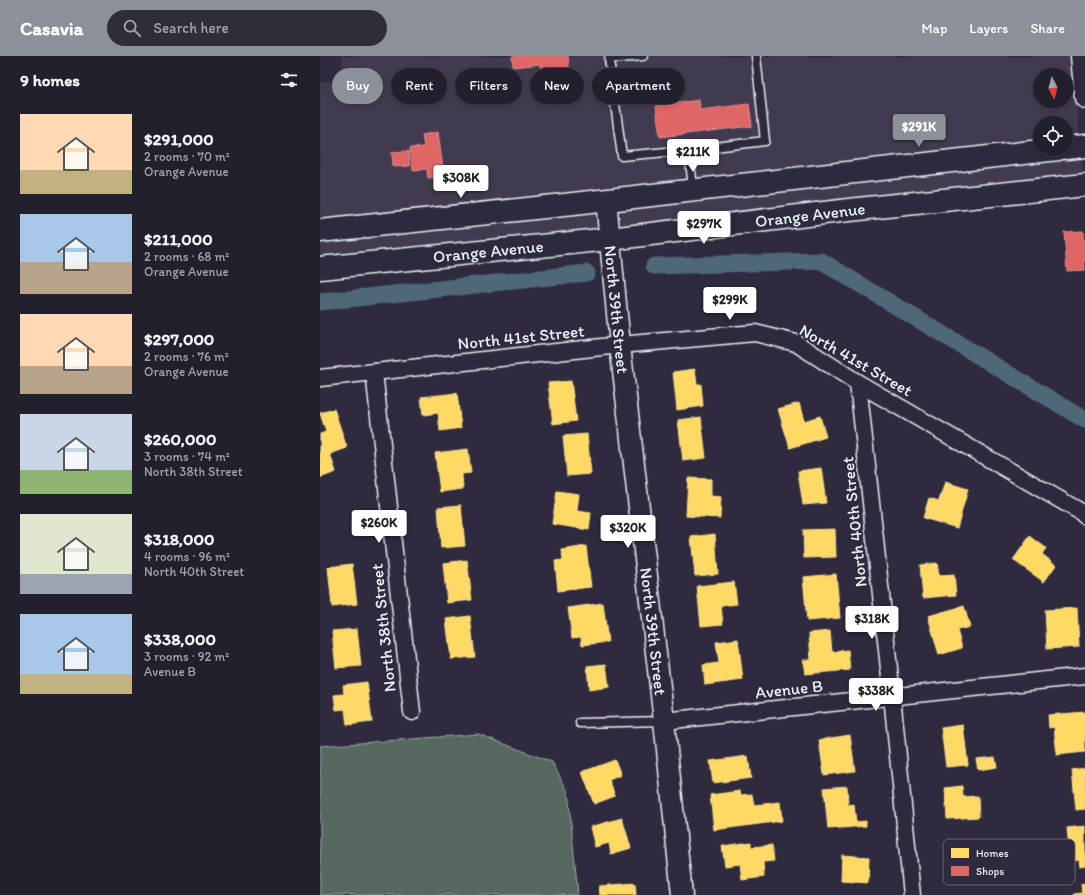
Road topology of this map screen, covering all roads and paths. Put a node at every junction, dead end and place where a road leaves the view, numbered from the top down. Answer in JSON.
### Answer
{"nodes":[{"id":1,"x":643,"y":56,"type":"edge"},
{"id":2,"x":756,"y":56,"type":"edge"},
{"id":3,"x":1083,"y":68,"type":"edge"},
{"id":4,"x":1085,"y":98,"type":"edge"},
{"id":5,"x":1085,"y":146,"type":"edge"},
{"id":6,"x":1073,"y":147,"type":"edge"},
{"id":7,"x":689,"y":150,"type":"junction"},
{"id":8,"x":1033,"y":152,"type":"edge"},
{"id":9,"x":1085,"y":185,"type":"edge"},
{"id":10,"x":693,"y":190,"type":"junction"},
{"id":11,"x":606,"y":200,"type":"junction"},
{"id":12,"x":320,"y":231,"type":"edge"},
{"id":13,"x":610,"y":239,"type":"junction"},
{"id":14,"x":320,"y":268,"type":"edge"},
{"id":15,"x":620,"y":345,"type":"junction"},
{"id":16,"x":374,"y":372,"type":"junction"},
{"id":17,"x":320,"y":378,"type":"edge"},
{"id":18,"x":858,"y":383,"type":"junction"},
{"id":19,"x":1085,"y":516,"type":"edge"},
{"id":20,"x":1085,"y":676,"type":"edge"},
{"id":21,"x":892,"y":696,"type":"junction"},
{"id":22,"x":412,"y":712,"type":"dead end"},
{"id":23,"x":664,"y":721,"type":"junction"},
{"id":24,"x":580,"y":723,"type":"dead end"},
{"id":25,"x":682,"y":895,"type":"edge"},
{"id":26,"x":912,"y":895,"type":"edge"}],
"edges":[{"from":1,"to":7,"type":"lane"},
{"from":2,"to":7,"type":"lane"},
{"from":3,"to":4,"type":"street"},
{"from":5,"to":6,"type":"main road"},
{"from":7,"to":10,"type":"lane"},
{"from":8,"to":10,"type":"main road"},
{"from":9,"to":13,"type":"main road","name":"Orange Avenue"},
{"from":10,"to":11,"type":"main road"},
{"from":11,"to":12,"type":"main road"},
{"from":11,"to":13,"type":"street","name":"North 39th Street"},
{"from":13,"to":14,"type":"main road","name":"Orange Avenue"},
{"from":13,"to":15,"type":"street","name":"North 39th Street"},
{"from":15,"to":16,"type":"street","name":"North 41st Street"},
{"from":15,"to":18,"type":"street","name":"North 41st Street"},
{"from":15,"to":23,"type":"street","name":"North 39th Street"},
{"from":16,"to":17,"type":"street","name":"North 41st Street"},
{"from":16,"to":22,"type":"street","name":"North 38th Street"},
{"from":18,"to":19,"type":"street","name":"North 41st Street"},
{"from":18,"to":21,"type":"street","name":"North 40th Street"},
{"from":20,"to":21,"type":"street","name":"Avenue B"},
{"from":21,"to":23,"type":"street","name":"Avenue B"},
{"from":21,"to":26,"type":"street","name":"North 40th Street"},
{"from":23,"to":24,"type":"lane"},
{"from":23,"to":25,"type":"street","name":"North 39th Street"}]}
